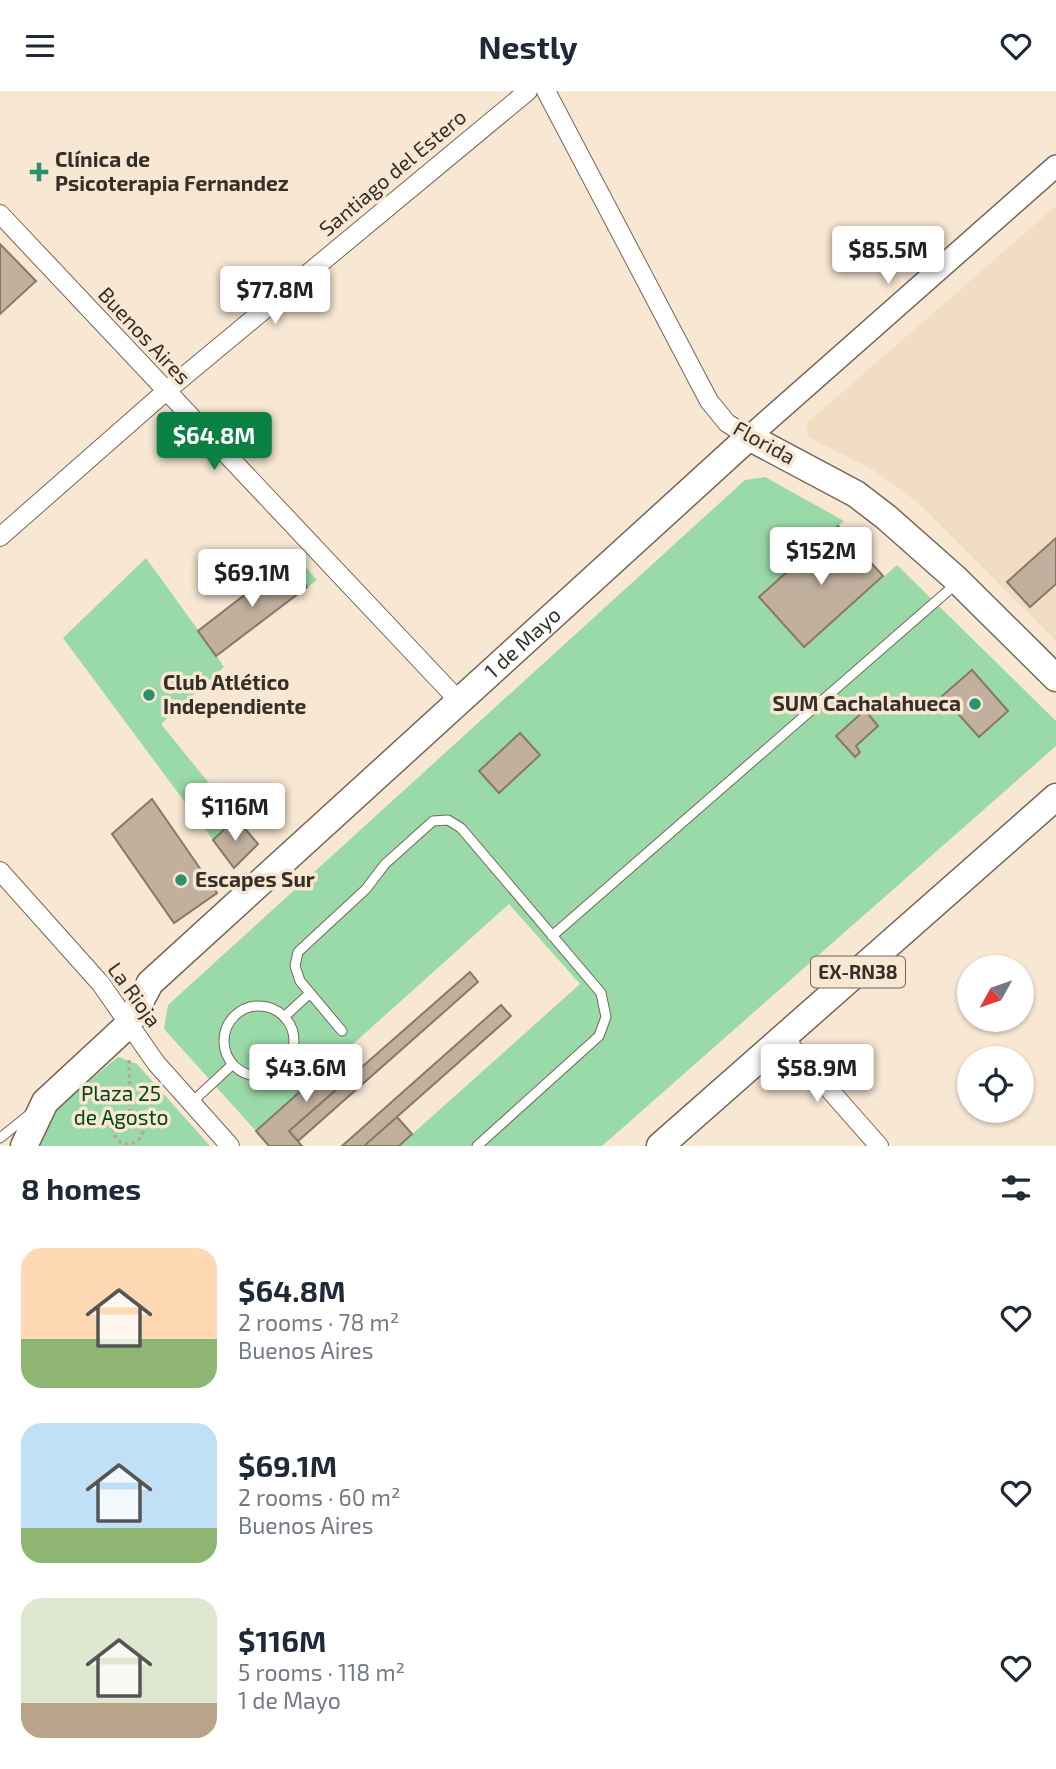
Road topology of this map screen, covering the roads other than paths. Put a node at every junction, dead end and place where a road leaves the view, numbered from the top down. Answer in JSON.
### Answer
{"nodes":[{"id":1,"x":528,"y":91,"type":"edge"},
{"id":2,"x":546,"y":91,"type":"edge"},
{"id":3,"x":1056,"y":166,"type":"edge"},
{"id":4,"x":0,"y":214,"type":"edge"},
{"id":5,"x":165,"y":392,"type":"junction"},
{"id":6,"x":749,"y":437,"type":"junction"},
{"id":7,"x":0,"y":537,"type":"edge"},
{"id":8,"x":958,"y":582,"type":"junction"},
{"id":9,"x":1056,"y":678,"type":"edge"},
{"id":10,"x":459,"y":701,"type":"junction"},
{"id":11,"x":1056,"y":797,"type":"edge"},
{"id":12,"x":0,"y":871,"type":"edge"},
{"id":13,"x":552,"y":936,"type":"junction"},
{"id":14,"x":310,"y":992,"type":"junction"},
{"id":15,"x":284,"y":1017,"type":"junction"},
{"id":16,"x":128,"y":1025,"type":"junction"},
{"id":17,"x":342,"y":1031,"type":"dead end"},
{"id":18,"x":783,"y":1037,"type":"junction"},
{"id":19,"x":233,"y":1064,"type":"junction"},
{"id":20,"x":45,"y":1102,"type":"junction"},
{"id":21,"x":191,"y":1103,"type":"junction"},
{"id":22,"x":0,"y":1138,"type":"edge"},
{"id":23,"x":24,"y":1146,"type":"edge"},
{"id":24,"x":230,"y":1146,"type":"edge"},
{"id":25,"x":477,"y":1146,"type":"edge"},
{"id":26,"x":660,"y":1146,"type":"edge"},
{"id":27,"x":879,"y":1146,"type":"edge"}],
"edges":[{"from":1,"to":5,"type":"street","name":"Santiago del Estero"},
{"from":2,"to":6,"type":"street","name":"Florida"},
{"from":3,"to":6,"type":"street","name":"1 de Mayo"},
{"from":4,"to":5,"type":"street","name":"Buenos Aires"},
{"from":5,"to":7,"type":"street","name":"Santiago del Estero"},
{"from":5,"to":10,"type":"street","name":"Buenos Aires"},
{"from":6,"to":8,"type":"main road","name":"Florida"},
{"from":6,"to":10,"type":"main road","name":"1 de Mayo"},
{"from":8,"to":9,"type":"main road","name":"Florida"},
{"from":8,"to":13,"type":"lane"},
{"from":10,"to":16,"type":"main road","name":"1 de Mayo"},
{"from":11,"to":18,"type":"main road","number":"EX-RN38"},
{"from":12,"to":16,"type":"street","name":"La Rioja"},
{"from":13,"to":14,"type":"lane"},
{"from":13,"to":25,"type":"lane"},
{"from":14,"to":15,"type":"lane"},
{"from":14,"to":17,"type":"lane"},
{"from":15,"to":19,"type":"lane"},
{"from":15,"to":19,"type":"lane"},
{"from":16,"to":20,"type":"main road","name":"1 de Mayo"},
{"from":16,"to":21,"type":"street","name":"La Rioja"},
{"from":18,"to":26,"type":"main road","number":"EX-RN38"},
{"from":18,"to":27,"type":"street"},
{"from":19,"to":21,"type":"lane"},
{"from":20,"to":22,"type":"lane"},
{"from":20,"to":23,"type":"main road","name":"1 de Mayo"},
{"from":21,"to":24,"type":"street","name":"La Rioja"}]}
